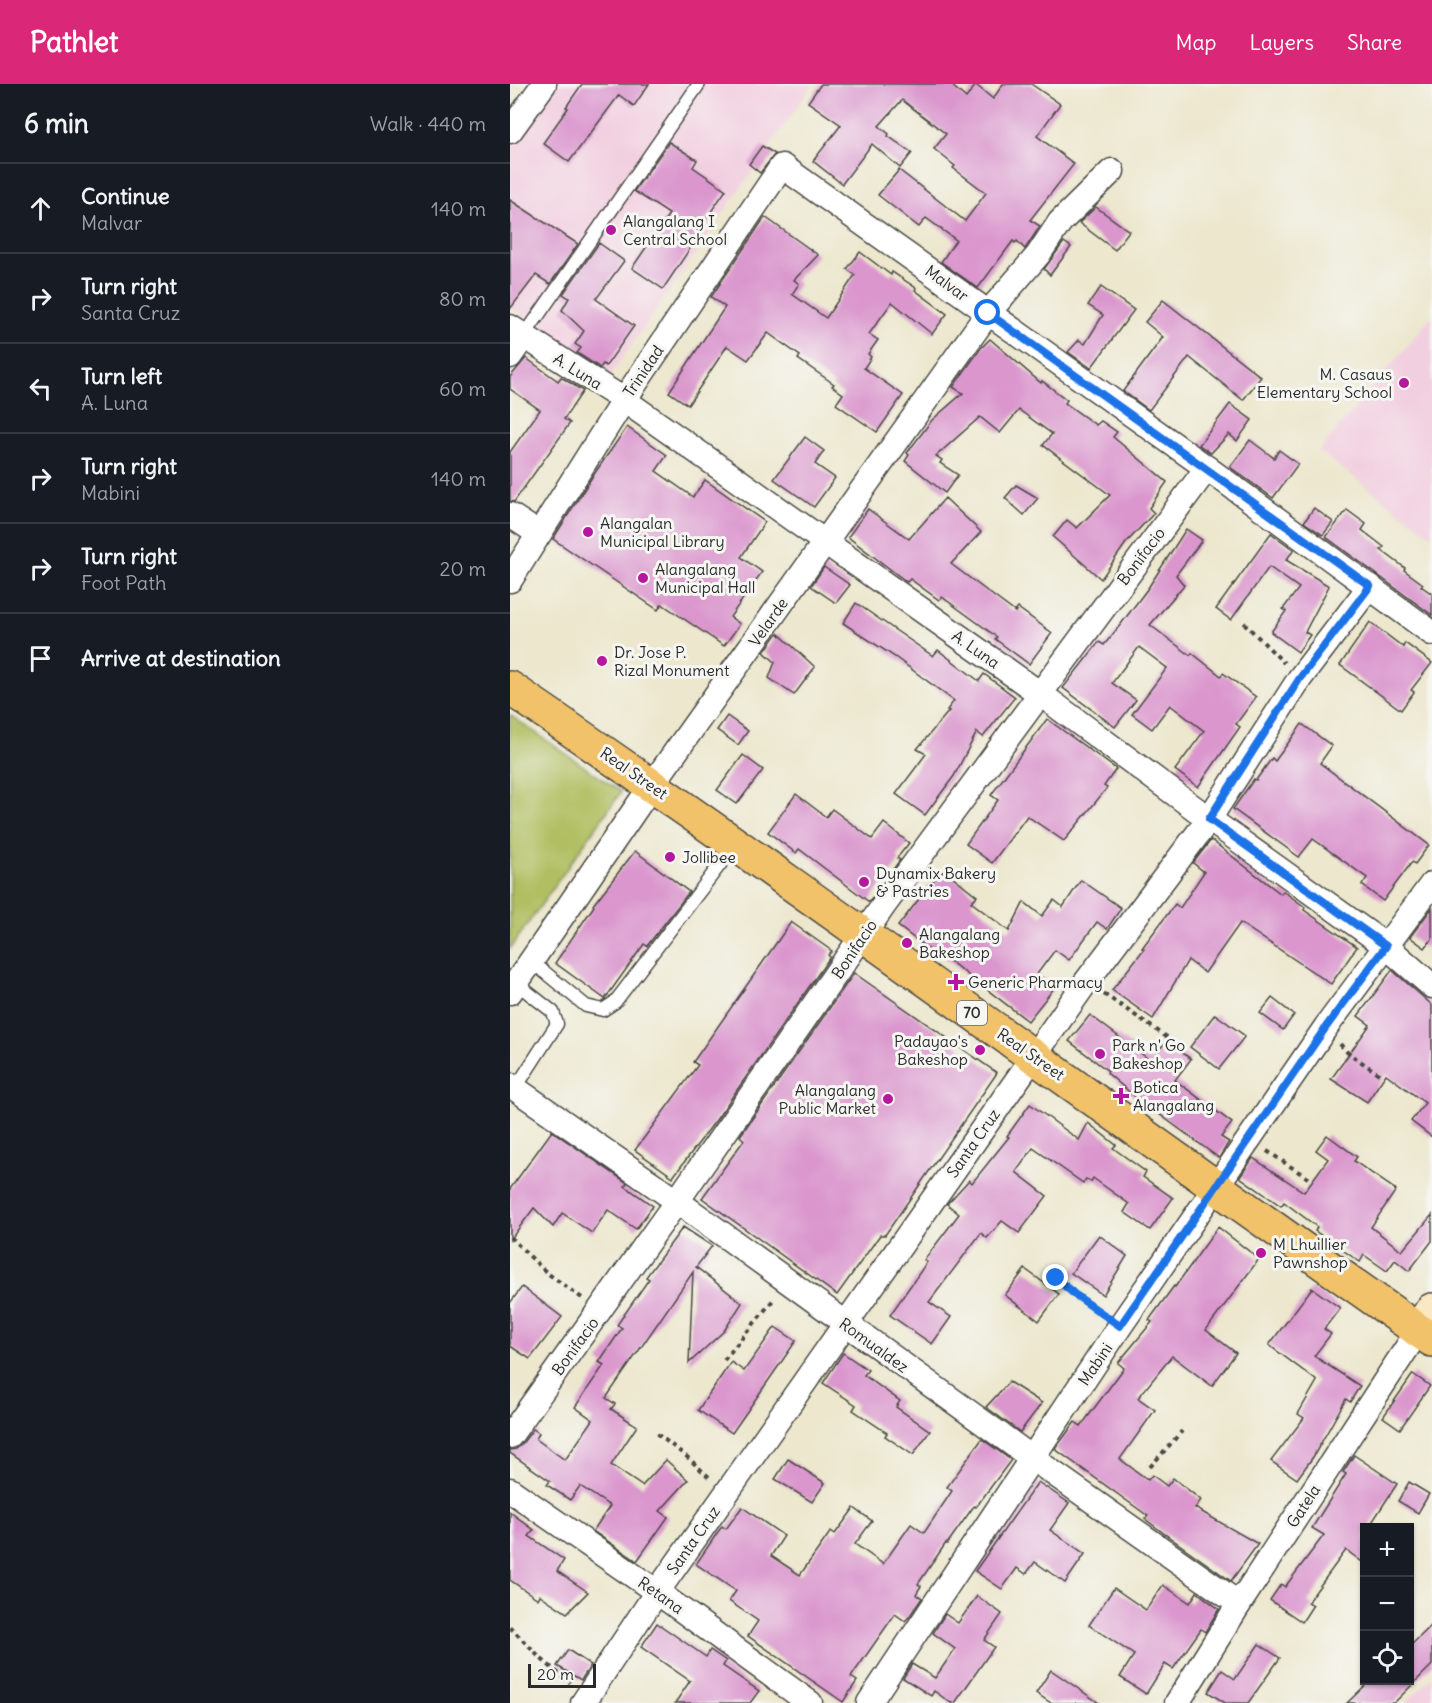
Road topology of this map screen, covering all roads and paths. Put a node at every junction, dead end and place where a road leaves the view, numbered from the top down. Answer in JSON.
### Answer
{"nodes":[{"id":1,"x":544,"y":84,"type":"edge"},
{"id":2,"x":699,"y":84,"type":"edge"},
{"id":3,"x":510,"y":131,"type":"edge"},
{"id":4,"x":783,"y":166,"type":"joint"},
{"id":5,"x":1112,"y":171,"type":"dead end"},
{"id":6,"x":988,"y":313,"type":"junction"},
{"id":7,"x":517,"y":332,"type":"edge"},
{"id":8,"x":510,"y":356,"type":"edge"},
{"id":9,"x":624,"y":400,"type":"junction"},
{"id":10,"x":1207,"y":468,"type":"junction"},
{"id":11,"x":510,"y":514,"type":"edge"},
{"id":12,"x":539,"y":534,"type":"junction"},
{"id":13,"x":825,"y":542,"type":"junction"},
{"id":14,"x":510,"y":580,"type":"edge"},
{"id":15,"x":1370,"y":586,"type":"junction"},
{"id":16,"x":1244,"y":623,"type":"dead end"},
{"id":17,"x":1432,"y":633,"type":"edge"},
{"id":18,"x":1300,"y":678,"type":"junction"},
{"id":19,"x":510,"y":688,"type":"edge"},
{"id":20,"x":1039,"y":693,"type":"junction"},
{"id":21,"x":652,"y":785,"type":"junction"},
{"id":22,"x":1209,"y":819,"type":"junction"},
{"id":23,"x":736,"y":844,"type":"junction"},
{"id":24,"x":1432,"y":884,"type":"edge"},
{"id":25,"x":864,"y":934,"type":"junction"},
{"id":26,"x":1386,"y":946,"type":"junction"},
{"id":27,"x":531,"y":962,"type":"junction"},
{"id":28,"x":1086,"y":982,"type":"junction"},
{"id":29,"x":1432,"y":986,"type":"edge"},
{"id":30,"x":513,"y":988,"type":"edge"},
{"id":31,"x":1326,"y":1027,"type":"junction"},
{"id":32,"x":1174,"y":1042,"type":"dead end"},
{"id":33,"x":1034,"y":1057,"type":"junction"},
{"id":34,"x":1379,"y":1074,"type":"dead end"},
{"id":35,"x":512,"y":1087,"type":"edge"},
{"id":36,"x":1249,"y":1139,"type":"junction"},
{"id":37,"x":1308,"y":1178,"type":"dead end"},
{"id":38,"x":1217,"y":1187,"type":"junction"},
{"id":39,"x":677,"y":1201,"type":"junction"},
{"id":40,"x":510,"y":1237,"type":"edge"},
{"id":41,"x":1056,"y":1278,"type":"dead end"},
{"id":42,"x":789,"y":1283,"type":"junction"},
{"id":43,"x":600,"y":1311,"type":"junction"},
{"id":44,"x":845,"y":1324,"type":"junction"},
{"id":45,"x":1120,"y":1326,"type":"junction"},
{"id":46,"x":1428,"y":1327,"type":"edge"},
{"id":47,"x":724,"y":1360,"type":"dead end"},
{"id":48,"x":1182,"y":1431,"type":"dead end"},
{"id":49,"x":657,"y":1434,"type":"dead end"},
{"id":50,"x":510,"y":1436,"type":"edge"},
{"id":51,"x":1032,"y":1458,"type":"junction"},
{"id":52,"x":1150,"y":1467,"type":"dead end"},
{"id":53,"x":510,"y":1490,"type":"edge"},
{"id":54,"x":725,"y":1494,"type":"junction"},
{"id":55,"x":657,"y":1592,"type":"junction"},
{"id":56,"x":1239,"y":1604,"type":"junction"},
{"id":57,"x":510,"y":1627,"type":"edge"},
{"id":58,"x":585,"y":1700,"type":"edge"},
{"id":59,"x":810,"y":1703,"type":"edge"},
{"id":60,"x":869,"y":1703,"type":"edge"},
{"id":61,"x":1177,"y":1703,"type":"edge"}],
"edges":[{"from":1,"to":3,"type":"street"},
{"from":2,"to":7,"type":"lane"},
{"from":4,"to":6,"type":"street","name":"Malvar"},
{"from":4,"to":9,"type":"street","name":"Trinidad"},
{"from":5,"to":6,"type":"street","name":"Velarde"},
{"from":6,"to":10,"type":"street","name":"Malvar"},
{"from":6,"to":13,"type":"street","name":"Velarde"},
{"from":7,"to":8,"type":"street"},
{"from":7,"to":9,"type":"street","name":"A. Luna"},
{"from":9,"to":12,"type":"street","name":"Trinidad"},
{"from":9,"to":13,"type":"street","name":"A. Luna"},
{"from":10,"to":15,"type":"street","name":"Malvar"},
{"from":10,"to":20,"type":"street","name":"Bonifacio"},
{"from":11,"to":12,"type":"street"},
{"from":12,"to":14,"type":"street","name":"Trinidad"},
{"from":13,"to":20,"type":"street","name":"A. Luna"},
{"from":13,"to":21,"type":"street","name":"Velarde"},
{"from":15,"to":17,"type":"street","name":"Malvar"},
{"from":15,"to":18,"type":"street","name":"Santa Cruz"},
{"from":16,"to":18,"type":"path"},
{"from":18,"to":22,"type":"street","name":"Santa Cruz"},
{"from":19,"to":21,"type":"highway","name":"Real Street","number":"70"},
{"from":20,"to":22,"type":"street","name":"A. Luna"},
{"from":20,"to":25,"type":"street","name":"Bonifacio"},
{"from":21,"to":23,"type":"highway","name":"Real Street","number":"70"},
{"from":21,"to":27,"type":"street","name":"Velarde"},
{"from":22,"to":26,"type":"street","name":"A. Luna"},
{"from":22,"to":28,"type":"street","name":"Santa Cruz"},
{"from":23,"to":25,"type":"highway","name":"Real Street","number":"70"},
{"from":23,"to":27,"type":"lane"},
{"from":24,"to":26,"type":"street","name":"Mabini"},
{"from":25,"to":33,"type":"highway","name":"Real Street","number":"70"},
{"from":25,"to":39,"type":"street","name":"Bonifacio"},
{"from":26,"to":29,"type":"street","name":"A. Luna"},
{"from":26,"to":31,"type":"street","name":"Mabini"},
{"from":27,"to":30,"type":"street","name":"Velarde"},
{"from":28,"to":32,"type":"path"},
{"from":28,"to":33,"type":"street","name":"Santa Cruz"},
{"from":30,"to":35,"type":"lane"},
{"from":31,"to":34,"type":"path"},
{"from":31,"to":36,"type":"street","name":"Mabini"},
{"from":33,"to":38,"type":"highway","name":"Real Street","number":"70"},
{"from":33,"to":44,"type":"street","name":"Santa Cruz"},
{"from":35,"to":39,"type":"street","name":"Romualdez"},
{"from":36,"to":37,"type":"path"},
{"from":36,"to":38,"type":"street","name":"Mabini"},
{"from":38,"to":45,"type":"street","name":"Mabini"},
{"from":38,"to":46,"type":"highway","name":"Real Street","number":"70"},
{"from":39,"to":42,"type":"street","name":"Romualdez"},
{"from":39,"to":43,"type":"street","name":"Bonifacio"},
{"from":40,"to":43,"type":"path"},
{"from":41,"to":45,"type":"path"},
{"from":42,"to":44,"type":"street","name":"Romualdez"},
{"from":42,"to":47,"type":"path"},
{"from":43,"to":50,"type":"street","name":"Bonifacio"},
{"from":44,"to":51,"type":"street","name":"Romualdez"},
{"from":44,"to":54,"type":"street","name":"Santa Cruz"},
{"from":45,"to":51,"type":"street","name":"Mabini"},
{"from":46,"to":56,"type":"street","name":"Gatela"},
{"from":48,"to":52,"type":"path"},
{"from":49,"to":54,"type":"path"},
{"from":51,"to":56,"type":"street","name":"Romualdez"},
{"from":51,"to":60,"type":"street","name":"Mabini"},
{"from":53,"to":55,"type":"street","name":"Retana"},
{"from":54,"to":55,"type":"street","name":"Santa Cruz"},
{"from":55,"to":58,"type":"street","name":"Santa Cruz"},
{"from":55,"to":59,"type":"street","name":"Retana"},
{"from":56,"to":61,"type":"street","name":"Gatela"},
{"from":57,"to":58,"type":"path"}]}
